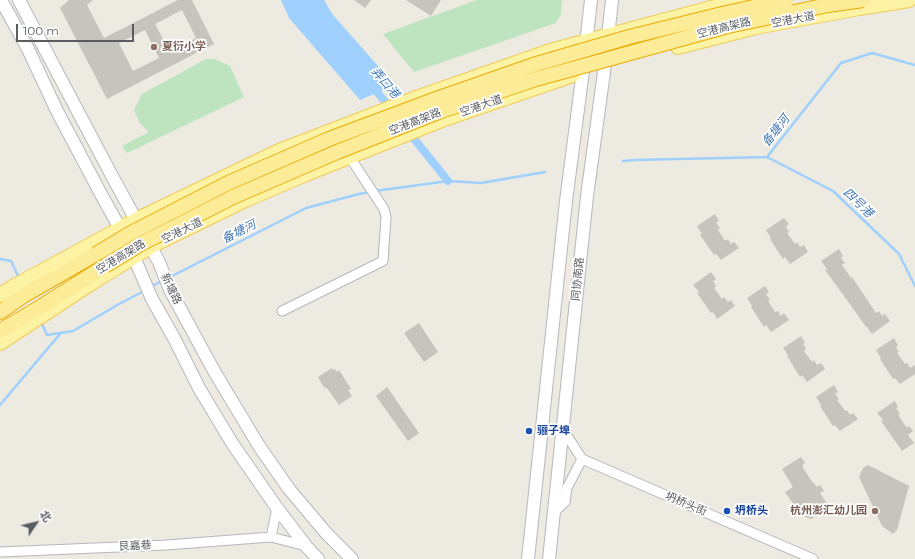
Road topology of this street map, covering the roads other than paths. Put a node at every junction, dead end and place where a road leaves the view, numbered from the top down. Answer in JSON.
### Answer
{"nodes":[{"id":1,"x":1,"y":0,"type":"edge"},
{"id":2,"x":19,"y":0,"type":"edge"},
{"id":3,"x":591,"y":0,"type":"edge"},
{"id":4,"x":612,"y":0,"type":"edge"},
{"id":5,"x":741,"y":0,"type":"edge"},
{"id":6,"x":788,"y":0,"type":"edge"},
{"id":7,"x":863,"y":0,"type":"edge"},
{"id":8,"x":908,"y":0,"type":"edge"},
{"id":9,"x":608,"y":35,"type":"junction"},
{"id":10,"x":586,"y":41,"type":"junction"},
{"id":11,"x":605,"y":65,"type":"junction"},
{"id":12,"x":584,"y":71,"type":"junction"},
{"id":13,"x":349,"y":156,"type":"junction"},
{"id":14,"x":136,"y":220,"type":"junction"},
{"id":15,"x":120,"y":229,"type":"junction"},
{"id":16,"x":151,"y":247,"type":"junction"},
{"id":17,"x":134,"y":256,"type":"junction"},
{"id":18,"x":22,"y":287,"type":"junction"},
{"id":19,"x":0,"y":295,"type":"edge"},
{"id":20,"x":0,"y":306,"type":"edge"},
{"id":21,"x":282,"y":311,"type":"dead end"},
{"id":22,"x":0,"y":312,"type":"edge"},
{"id":23,"x":40,"y":314,"type":"junction"},
{"id":24,"x":0,"y":330,"type":"edge"},
{"id":25,"x":0,"y":337,"type":"edge"},
{"id":26,"x":0,"y":343,"type":"edge"},
{"id":27,"x":562,"y":428,"type":"junction"},
{"id":28,"x":582,"y":459,"type":"junction"},
{"id":29,"x":278,"y":508,"type":"junction"},
{"id":30,"x":553,"y":513,"type":"junction"},
{"id":31,"x":271,"y":537,"type":"junction"},
{"id":32,"x":306,"y":546,"type":"junction"},
{"id":33,"x":0,"y":552,"type":"edge"},
{"id":34,"x":318,"y":559,"type":"edge"},
{"id":35,"x":352,"y":559,"type":"edge"},
{"id":36,"x":528,"y":559,"type":"edge"},
{"id":37,"x":549,"y":559,"type":"edge"},
{"id":38,"x":813,"y":559,"type":"edge"}],
"edges":[{"from":1,"to":15,"type":"main road","name":"新塘路"},
{"from":2,"to":14,"type":"main road","name":"新塘路"},
{"from":3,"to":10,"type":"main road","name":"同协南路"},
{"from":4,"to":9,"type":"main road","name":"同协南路"},
{"from":5,"to":9,"type":"main road"},
{"from":6,"to":18,"type":"highway","name":"空港高架路","bridge":true},
{"from":7,"to":23,"type":"highway","name":"空港高架路","bridge":true},
{"from":8,"to":11,"type":"main road","name":"空港大道"},
{"from":9,"to":10,"type":"main road"},
{"from":9,"to":11,"type":"main road","name":"同协南路"},
{"from":10,"to":12,"type":"main road","name":"同协南路"},
{"from":10,"to":14,"type":"main road"},
{"from":11,"to":12,"type":"main road","name":"空港大道"},
{"from":11,"to":27,"type":"main road","name":"同协南路"},
{"from":12,"to":13,"type":"main road","name":"空港大道"},
{"from":12,"to":36,"type":"main road","name":"同协南路"},
{"from":13,"to":16,"type":"main road","name":"空港大道"},
{"from":13,"to":21,"type":"street"},
{"from":14,"to":15,"type":"main road"},
{"from":14,"to":16,"type":"main road","name":"新塘路"},
{"from":15,"to":17,"type":"main road","name":"新塘路"},
{"from":15,"to":18,"type":"main road"},
{"from":16,"to":17,"type":"main road","name":"空港大道"},
{"from":16,"to":35,"type":"main road","name":"新塘路"},
{"from":17,"to":23,"type":"main road","name":"空港大道"},
{"from":17,"to":29,"type":"main road","name":"新塘路"},
{"from":18,"to":19,"type":"main road"},
{"from":18,"to":20,"type":"highway"},
{"from":18,"to":22,"type":"highway","name":"空港高架路"},
{"from":23,"to":24,"type":"highway","name":"空港高架路"},
{"from":23,"to":25,"type":"highway"},
{"from":23,"to":26,"type":"main road","name":"空港大道"},
{"from":27,"to":28,"type":"street"},
{"from":27,"to":30,"type":"main road","name":"同协南路"},
{"from":28,"to":30,"type":"street"},
{"from":28,"to":38,"type":"street","name":"坍桥头街"},
{"from":29,"to":31,"type":"street"},
{"from":29,"to":32,"type":"main road","name":"新塘路"},
{"from":30,"to":37,"type":"main road","name":"同协南路"},
{"from":31,"to":32,"type":"street","name":"艮嘉巷"},
{"from":31,"to":33,"type":"street","name":"艮嘉巷"},
{"from":32,"to":34,"type":"main road","name":"新塘路"}]}
